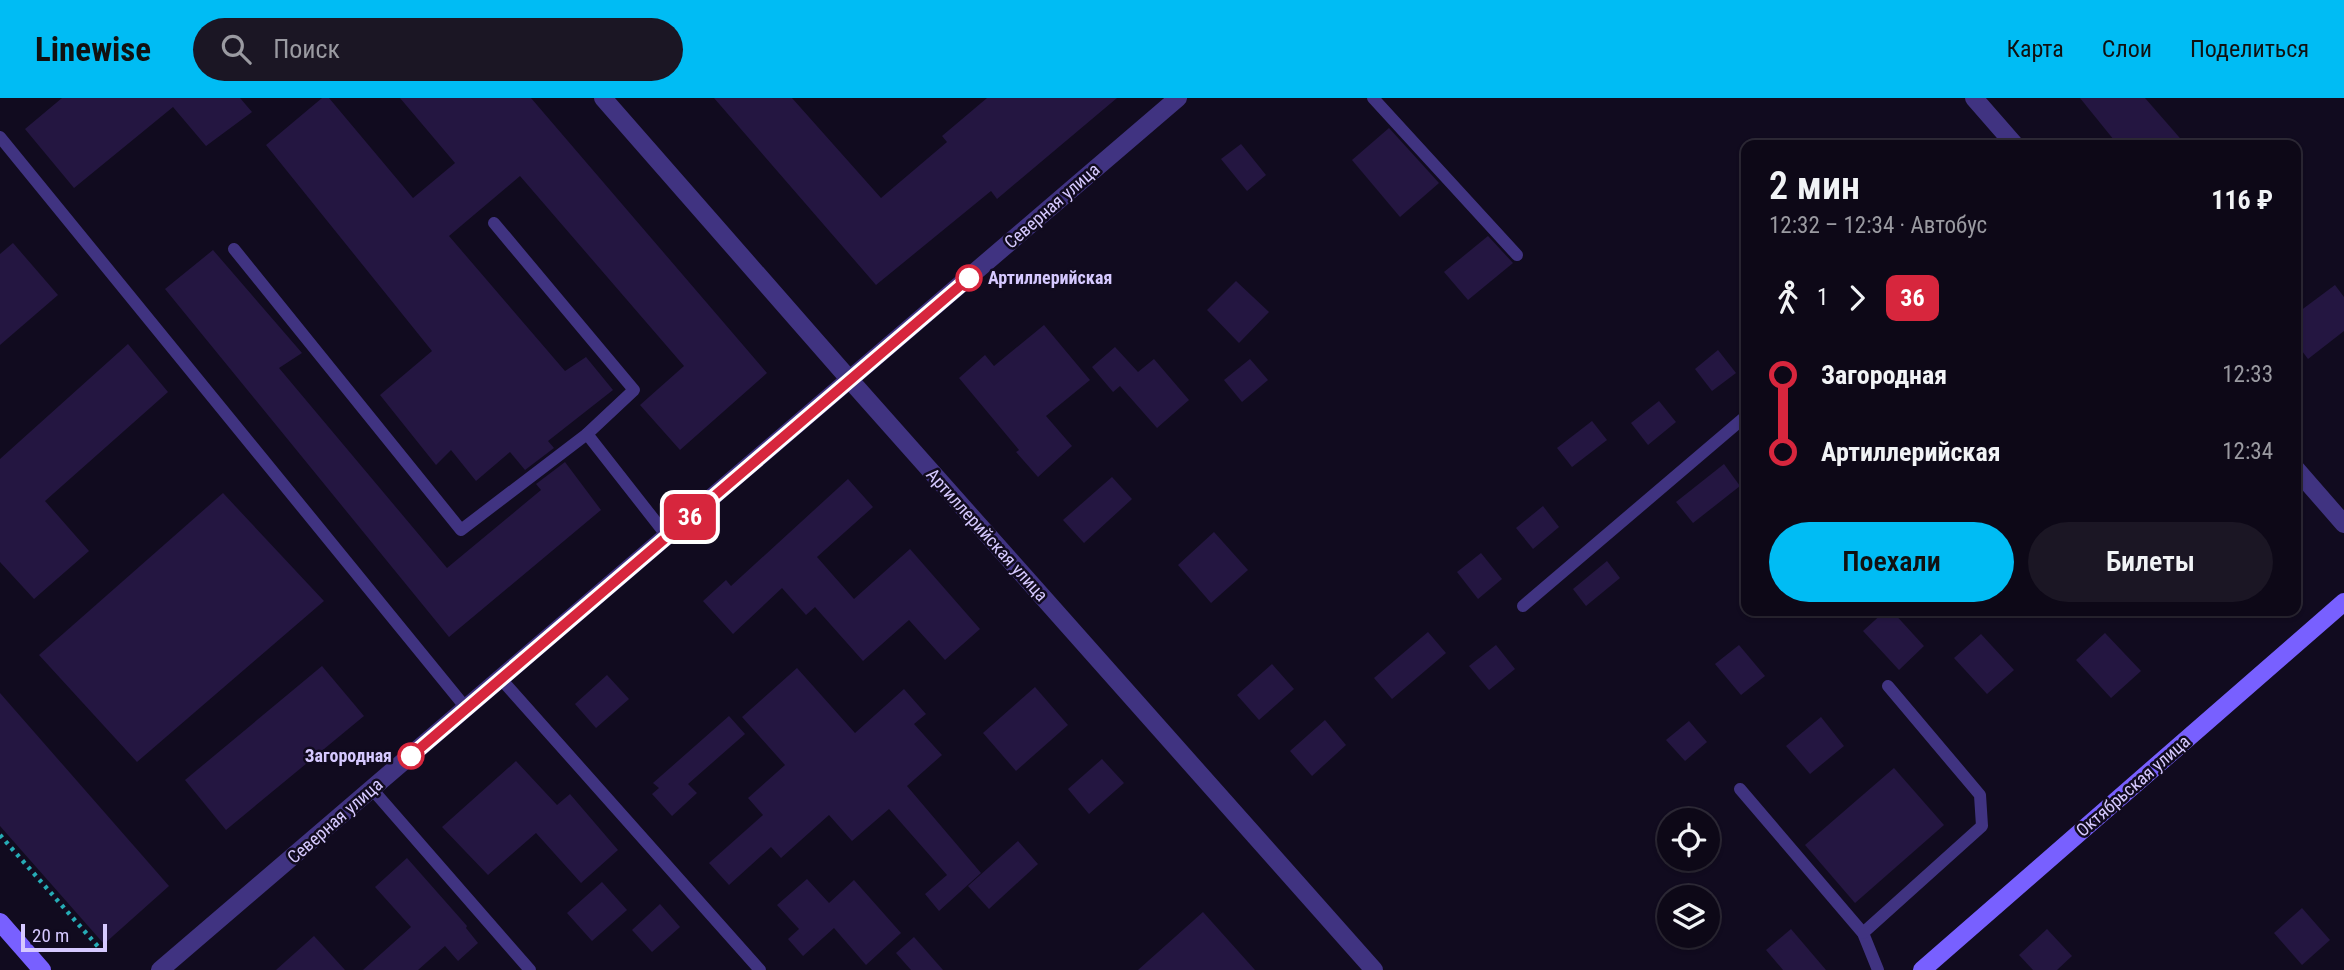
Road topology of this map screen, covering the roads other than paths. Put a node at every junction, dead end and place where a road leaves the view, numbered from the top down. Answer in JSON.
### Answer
{"nodes":[{"id":1,"x":603,"y":98,"type":"edge"},
{"id":2,"x":1178,"y":98,"type":"edge"},
{"id":3,"x":1373,"y":98,"type":"edge"},
{"id":4,"x":1974,"y":98,"type":"edge"},
{"id":5,"x":0,"y":137,"type":"edge"},
{"id":6,"x":2011,"y":140,"type":"edge"},
{"id":7,"x":494,"y":223,"type":"dead end"},
{"id":8,"x":234,"y":249,"type":"dead end"},
{"id":9,"x":1517,"y":255,"type":"dead end"},
{"id":10,"x":850,"y":380,"type":"junction"},
{"id":11,"x":1741,"y":420,"type":"edge"},
{"id":12,"x":587,"y":434,"type":"junction"},
{"id":13,"x":2301,"y":475,"type":"edge"},
{"id":14,"x":2344,"y":524,"type":"edge"},
{"id":15,"x":667,"y":536,"type":"junction"},
{"id":16,"x":2344,"y":602,"type":"edge"},
{"id":17,"x":1522,"y":606,"type":"dead end"},
{"id":18,"x":501,"y":679,"type":"junction"},
{"id":19,"x":1888,"y":686,"type":"dead end"},
{"id":20,"x":466,"y":708,"type":"junction"},
{"id":21,"x":372,"y":789,"type":"junction"},
{"id":22,"x":1740,"y":789,"type":"dead end"},
{"id":23,"x":0,"y":922,"type":"edge"},
{"id":24,"x":1863,"y":933,"type":"junction"},
{"id":25,"x":42,"y":970,"type":"edge"},
{"id":26,"x":160,"y":970,"type":"edge"},
{"id":27,"x":530,"y":970,"type":"edge"},
{"id":28,"x":760,"y":970,"type":"edge"},
{"id":29,"x":1374,"y":970,"type":"edge"},
{"id":30,"x":1878,"y":970,"type":"edge"},
{"id":31,"x":1922,"y":970,"type":"edge"}],
"edges":[{"from":1,"to":10,"type":"street","name":"Артиллерийская улица"},
{"from":2,"to":10,"type":"street","name":"Северная улица"},
{"from":3,"to":9,"type":"lane"},
{"from":4,"to":6,"type":"street"},
{"from":5,"to":20,"type":"lane"},
{"from":7,"to":12,"type":"lane"},
{"from":8,"to":12,"type":"lane"},
{"from":10,"to":15,"type":"street","name":"Северная улица"},
{"from":10,"to":29,"type":"street","name":"Артиллерийская улица"},
{"from":11,"to":17,"type":"lane"},
{"from":12,"to":15,"type":"lane"},
{"from":13,"to":14,"type":"street"},
{"from":15,"to":18,"type":"street","name":"Северная улица"},
{"from":16,"to":31,"type":"main road","name":"Октябрьская улица"},
{"from":18,"to":20,"type":"street","name":"Северная улица"},
{"from":18,"to":28,"type":"lane"},
{"from":19,"to":24,"type":"lane"},
{"from":20,"to":21,"type":"street","name":"Северная улица"},
{"from":21,"to":26,"type":"street","name":"Северная улица"},
{"from":21,"to":27,"type":"lane"},
{"from":22,"to":24,"type":"lane"},
{"from":23,"to":25,"type":"main road"},
{"from":24,"to":30,"type":"lane"}]}
